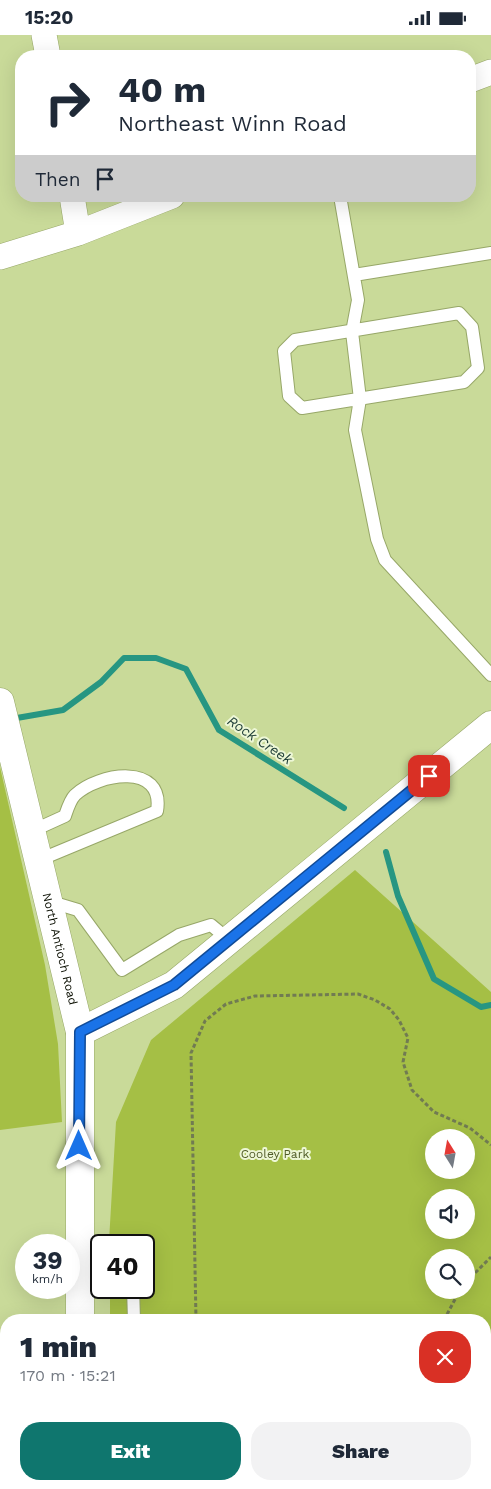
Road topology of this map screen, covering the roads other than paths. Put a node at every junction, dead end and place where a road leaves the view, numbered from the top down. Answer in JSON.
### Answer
{"nodes":[{"id":1,"x":44,"y":35,"type":"edge"},
{"id":2,"x":47,"y":50,"type":"edge"},
{"id":3,"x":491,"y":72,"type":"edge"},
{"id":4,"x":476,"y":78,"type":"edge"},
{"id":5,"x":73,"y":202,"type":"edge"},
{"id":6,"x":157,"y":202,"type":"edge"},
{"id":7,"x":341,"y":202,"type":"edge"},
{"id":8,"x":78,"y":233,"type":"junction"},
{"id":9,"x":491,"y":253,"type":"edge"},
{"id":10,"x":0,"y":257,"type":"edge"},
{"id":11,"x":354,"y":275,"type":"junction"},
{"id":12,"x":352,"y":332,"type":"junction"},
{"id":13,"x":360,"y":399,"type":"junction"},
{"id":14,"x":491,"y":675,"type":"edge"},
{"id":15,"x":0,"y":702,"type":"edge"},
{"id":16,"x":491,"y":725,"type":"edge"},
{"id":17,"x":32,"y":831,"type":"junction"},
{"id":18,"x":39,"y":860,"type":"junction"},
{"id":19,"x":48,"y":901,"type":"junction"},
{"id":20,"x":229,"y":940,"type":"junction"},
{"id":21,"x":80,"y":1032,"type":"junction"},
{"id":22,"x":90,"y":1260,"type":"edge"},
{"id":23,"x":133,"y":1299,"type":"edge"},
{"id":24,"x":81,"y":1314,"type":"edge"},
{"id":25,"x":134,"y":1314,"type":"edge"}],
"edges":[{"from":1,"to":2,"type":"street"},
{"from":3,"to":4,"type":"street"},
{"from":5,"to":8,"type":"street"},
{"from":6,"to":8,"type":"street"},
{"from":7,"to":11,"type":"lane"},
{"from":8,"to":10,"type":"street"},
{"from":9,"to":11,"type":"lane"},
{"from":11,"to":12,"type":"lane"},
{"from":12,"to":13,"type":"lane"},
{"from":12,"to":13,"type":"lane"},
{"from":12,"to":13,"type":"lane"},
{"from":13,"to":14,"type":"lane"},
{"from":15,"to":17,"type":"street","name":"North Antioch Road"},
{"from":16,"to":20,"type":"street"},
{"from":17,"to":18,"type":"street","name":"North Antioch Road"},
{"from":17,"to":18,"type":"lane"},
{"from":18,"to":19,"type":"street","name":"North Antioch Road"},
{"from":19,"to":20,"type":"lane"},
{"from":19,"to":21,"type":"street","name":"North Antioch Road"},
{"from":20,"to":21,"type":"street"},
{"from":21,"to":22,"type":"street","name":"North Antioch Road"},
{"from":22,"to":24,"type":"street","name":"North Antioch Road"},
{"from":23,"to":25,"type":"lane"}]}
